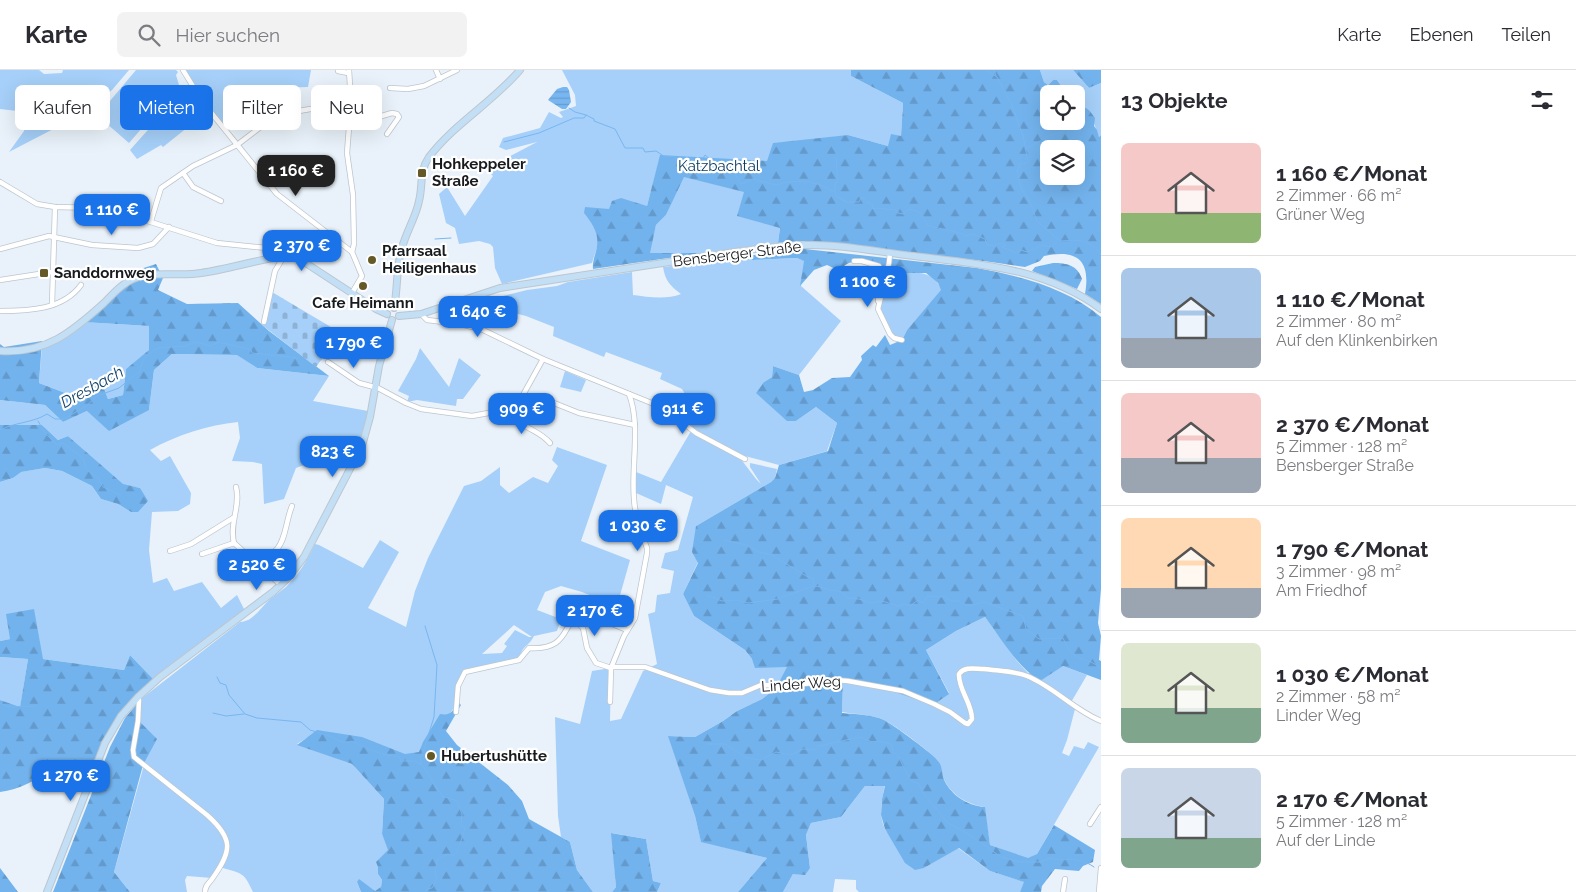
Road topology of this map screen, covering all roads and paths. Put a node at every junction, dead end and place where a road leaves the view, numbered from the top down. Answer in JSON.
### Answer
{"nodes":[{"id":1,"x":183,"y":70,"type":"edge"},
{"id":2,"x":436,"y":70,"type":"edge"},
{"id":3,"x":457,"y":70,"type":"edge"},
{"id":4,"x":520,"y":70,"type":"edge"},
{"id":5,"x":338,"y":71,"type":"dead end"},
{"id":6,"x":349,"y":71,"type":"edge"},
{"id":7,"x":440,"y":79,"type":"junction"},
{"id":8,"x":350,"y":85,"type":"edge"},
{"id":9,"x":390,"y":88,"type":"dead end"},
{"id":10,"x":311,"y":109,"type":"edge"},
{"id":11,"x":382,"y":116,"type":"edge"},
{"id":12,"x":348,"y":130,"type":"edge"},
{"id":13,"x":387,"y":134,"type":"dead end"},
{"id":14,"x":237,"y":145,"type":"junction"},
{"id":15,"x":183,"y":172,"type":"junction"},
{"id":16,"x":0,"y":182,"type":"edge"},
{"id":17,"x":221,"y":200,"type":"dead end"},
{"id":18,"x":54,"y":207,"type":"junction"},
{"id":19,"x":151,"y":221,"type":"junction"},
{"id":20,"x":169,"y":227,"type":"junction"},
{"id":21,"x":53,"y":236,"type":"junction"},
{"id":22,"x":0,"y":249,"type":"edge"},
{"id":23,"x":352,"y":252,"type":"junction"},
{"id":24,"x":890,"y":253,"type":"junction"},
{"id":25,"x":284,"y":256,"type":"junction"},
{"id":26,"x":270,"y":258,"type":"junction"},
{"id":27,"x":854,"y":261,"type":"dead end"},
{"id":28,"x":52,"y":272,"type":"junction"},
{"id":29,"x":0,"y":280,"type":"edge"},
{"id":30,"x":81,"y":285,"type":"dead end"},
{"id":31,"x":352,"y":293,"type":"junction"},
{"id":32,"x":52,"y":305,"type":"junction"},
{"id":33,"x":878,"y":305,"type":"junction"},
{"id":34,"x":394,"y":308,"type":"junction"},
{"id":35,"x":1101,"y":309,"type":"edge"},
{"id":36,"x":0,"y":311,"type":"edge"},
{"id":37,"x":420,"y":314,"type":"junction"},
{"id":38,"x":400,"y":316,"type":"junction"},
{"id":39,"x":390,"y":317,"type":"junction"},
{"id":40,"x":264,"y":322,"type":"dead end"},
{"id":41,"x":902,"y":340,"type":"dead end"},
{"id":42,"x":0,"y":351,"type":"edge"},
{"id":43,"x":543,"y":360,"type":"junction"},
{"id":44,"x":328,"y":362,"type":"dead end"},
{"id":45,"x":375,"y":388,"type":"junction"},
{"id":46,"x":629,"y":394,"type":"junction"},
{"id":47,"x":544,"y":399,"type":"dead end"},
{"id":48,"x":513,"y":413,"type":"junction"},
{"id":49,"x":635,"y":426,"type":"junction"},
{"id":50,"x":550,"y":443,"type":"dead end"},
{"id":51,"x":745,"y":459,"type":"dead end"},
{"id":52,"x":236,"y":487,"type":"dead end"},
{"id":53,"x":292,"y":506,"type":"dead end"},
{"id":54,"x":233,"y":518,"type":"junction"},
{"id":55,"x":234,"y":543,"type":"junction"},
{"id":56,"x":170,"y":551,"type":"dead end"},
{"id":57,"x":202,"y":554,"type":"dead end"},
{"id":58,"x":257,"y":563,"type":"junction"},
{"id":59,"x":281,"y":585,"type":"junction"},
{"id":60,"x":574,"y":619,"type":"junction"},
{"id":61,"x":627,"y":630,"type":"junction"},
{"id":62,"x":612,"y":667,"type":"junction"},
{"id":63,"x":138,"y":697,"type":"junction"},
{"id":64,"x":610,"y":702,"type":"dead end"},
{"id":65,"x":456,"y":712,"type":"dead end"},
{"id":66,"x":1101,"y":721,"type":"edge"},
{"id":67,"x":1101,"y":807,"type":"edge"},
{"id":68,"x":1090,"y":824,"type":"dead end"},
{"id":69,"x":1101,"y":871,"type":"edge"},
{"id":70,"x":1065,"y":880,"type":"dead end"},
{"id":71,"x":48,"y":892,"type":"edge"},
{"id":72,"x":204,"y":892,"type":"edge"},
{"id":73,"x":1063,"y":892,"type":"edge"},
{"id":74,"x":1100,"y":892,"type":"edge"}],
"edges":[{"from":1,"to":14,"type":"street"},
{"from":2,"to":7,"type":"street"},
{"from":3,"to":7,"type":"street"},
{"from":4,"to":34,"type":"main road"},
{"from":5,"to":6,"type":"street"},
{"from":6,"to":8,"type":"street"},
{"from":7,"to":9,"type":"street"},
{"from":10,"to":14,"type":"street"},
{"from":11,"to":13,"type":"street"},
{"from":12,"to":23,"type":"street"},
{"from":14,"to":15,"type":"street"},
{"from":14,"to":23,"type":"street"},
{"from":15,"to":17,"type":"street"},
{"from":15,"to":19,"type":"street"},
{"from":16,"to":18,"type":"street"},
{"from":18,"to":19,"type":"street"},
{"from":18,"to":21,"type":"street"},
{"from":19,"to":20,"type":"street"},
{"from":20,"to":21,"type":"street"},
{"from":20,"to":26,"type":"street"},
{"from":21,"to":22,"type":"street"},
{"from":21,"to":28,"type":"street"},
{"from":23,"to":31,"type":"street"},
{"from":24,"to":33,"type":"street"},
{"from":24,"to":35,"type":"main road","name":"Bensberger Straße"},
{"from":24,"to":37,"type":"main road","name":"Bensberger Straße"},
{"from":25,"to":26,"type":"main road"},
{"from":25,"to":31,"type":"main road"},
{"from":25,"to":40,"type":"street"},
{"from":26,"to":42,"type":"main road"},
{"from":27,"to":33,"type":"street"},
{"from":28,"to":29,"type":"street"},
{"from":28,"to":32,"type":"street"},
{"from":30,"to":32,"type":"street"},
{"from":31,"to":39,"type":"main road"},
{"from":32,"to":36,"type":"street"},
{"from":33,"to":41,"type":"street"},
{"from":34,"to":38,"type":"main road"},
{"from":34,"to":39,"type":"main road"},
{"from":37,"to":38,"type":"main road","name":"Bensberger Straße"},
{"from":37,"to":43,"type":"street"},
{"from":38,"to":39,"type":"main road"},
{"from":39,"to":45,"type":"main road"},
{"from":43,"to":46,"type":"street"},
{"from":43,"to":48,"type":"street"},
{"from":44,"to":45,"type":"street"},
{"from":45,"to":48,"type":"street"},
{"from":45,"to":59,"type":"main road"},
{"from":46,"to":49,"type":"street"},
{"from":46,"to":51,"type":"street"},
{"from":47,"to":49,"type":"street"},
{"from":48,"to":50,"type":"street"},
{"from":49,"to":61,"type":"street"},
{"from":52,"to":54,"type":"street"},
{"from":53,"to":58,"type":"street"},
{"from":54,"to":55,"type":"street"},
{"from":54,"to":56,"type":"street"},
{"from":55,"to":57,"type":"street"},
{"from":55,"to":58,"type":"street"},
{"from":58,"to":59,"type":"street"},
{"from":59,"to":63,"type":"main road"},
{"from":60,"to":61,"type":"street"},
{"from":60,"to":62,"type":"street"},
{"from":60,"to":65,"type":"street"},
{"from":61,"to":62,"type":"street"},
{"from":62,"to":64,"type":"street"},
{"from":62,"to":66,"type":"street","name":"Linder Weg"},
{"from":63,"to":71,"type":"main road"},
{"from":63,"to":72,"type":"street"},
{"from":67,"to":68,"type":"street"},
{"from":69,"to":74,"type":"street"},
{"from":70,"to":73,"type":"street"}]}
